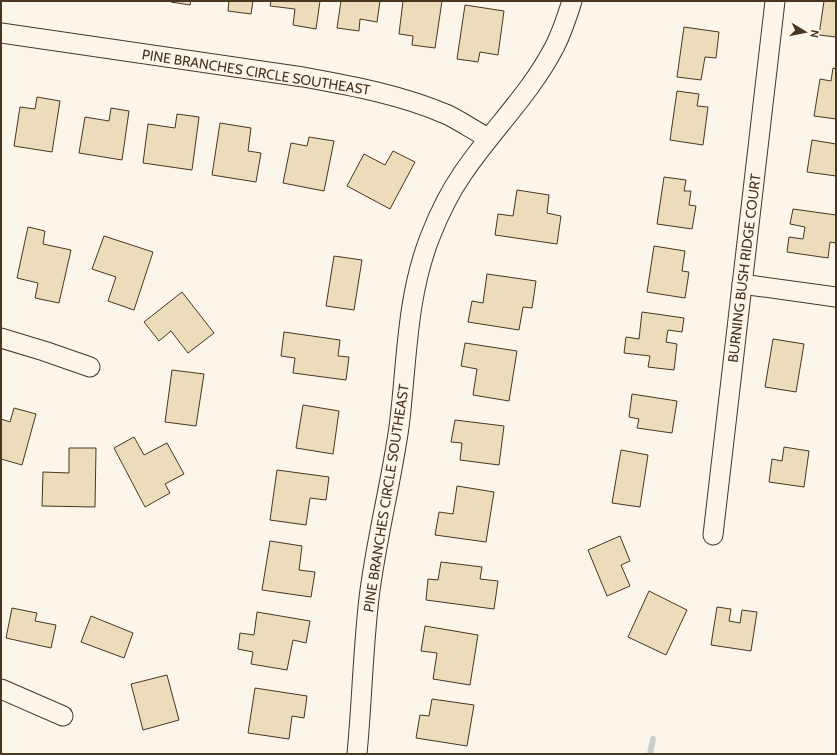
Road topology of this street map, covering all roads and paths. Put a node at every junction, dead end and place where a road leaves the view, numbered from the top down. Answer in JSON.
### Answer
{"nodes":[{"id":1,"x":572,"y":1,"type":"edge"},
{"id":2,"x":775,"y":1,"type":"edge"},
{"id":3,"x":1,"y":33,"type":"edge"},
{"id":4,"x":488,"y":138,"type":"junction"},
{"id":5,"x":742,"y":284,"type":"junction"},
{"id":6,"x":836,"y":297,"type":"edge"},
{"id":7,"x":1,"y":338,"type":"edge"},
{"id":8,"x":90,"y":367,"type":"dead end"},
{"id":9,"x":713,"y":535,"type":"dead end"},
{"id":10,"x":1,"y":689,"type":"edge"},
{"id":11,"x":63,"y":716,"type":"dead end"},
{"id":12,"x":357,"y":754,"type":"edge"}],
"edges":[{"from":1,"to":4,"type":"street"},
{"from":2,"to":5,"type":"street","name":"BURNING BUSH RIDGE COURT"},
{"from":3,"to":4,"type":"street","name":"PINE BRANCHES CIRCLE SOUTHEAST"},
{"from":4,"to":12,"type":"street","name":"PINE BRANCHES CIRCLE SOUTHEAST"},
{"from":5,"to":6,"type":"street"},
{"from":5,"to":9,"type":"street","name":"BURNING BUSH RIDGE COURT"},
{"from":7,"to":8,"type":"street"},
{"from":10,"to":11,"type":"street"}]}
